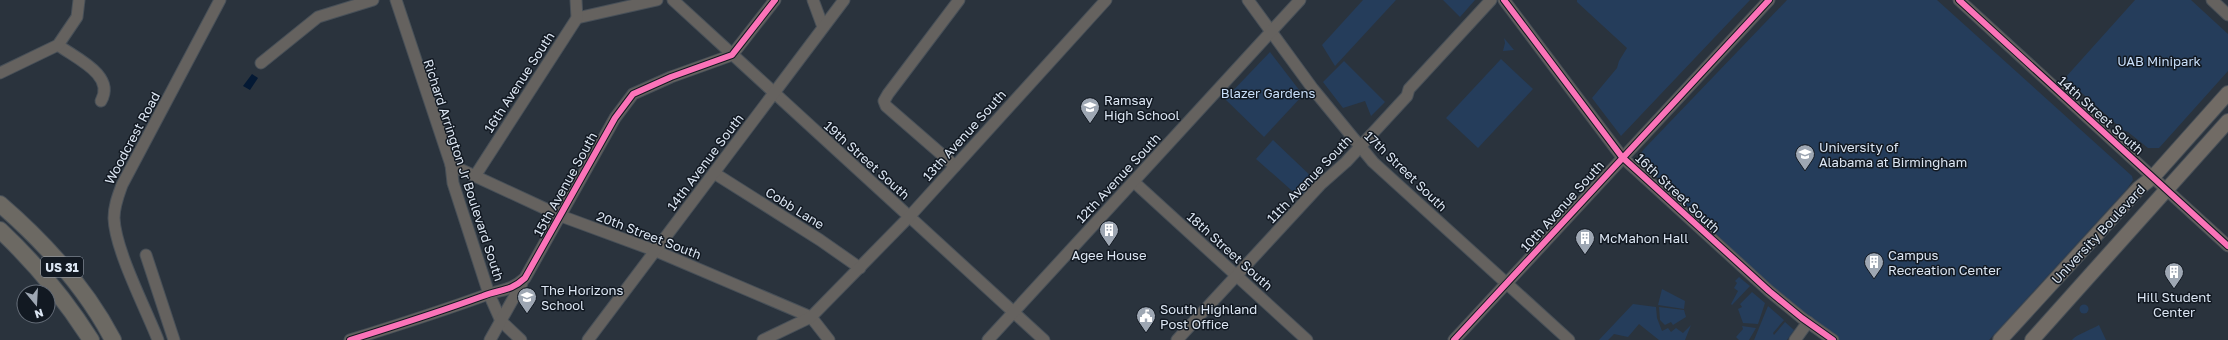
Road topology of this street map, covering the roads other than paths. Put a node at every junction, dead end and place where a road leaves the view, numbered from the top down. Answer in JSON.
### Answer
{"nodes":[{"id":1,"x":79,"y":0,"type":"edge"},
{"id":2,"x":220,"y":0,"type":"edge"},
{"id":3,"x":373,"y":0,"type":"edge"},
{"id":4,"x":396,"y":0,"type":"edge"},
{"id":5,"x":576,"y":0,"type":"edge"},
{"id":6,"x":657,"y":0,"type":"edge"},
{"id":7,"x":672,"y":0,"type":"edge"},
{"id":8,"x":775,"y":0,"type":"edge"},
{"id":9,"x":813,"y":0,"type":"edge"},
{"id":10,"x":844,"y":0,"type":"edge"},
{"id":11,"x":959,"y":0,"type":"edge"},
{"id":12,"x":1106,"y":0,"type":"edge"},
{"id":13,"x":1248,"y":0,"type":"edge"},
{"id":14,"x":1300,"y":0,"type":"edge"},
{"id":15,"x":1491,"y":0,"type":"edge"},
{"id":16,"x":1504,"y":0,"type":"edge"},
{"id":17,"x":1769,"y":0,"type":"edge"},
{"id":18,"x":1959,"y":0,"type":"edge"},
{"id":19,"x":2212,"y":0,"type":"edge"},
{"id":20,"x":2228,"y":15,"type":"edge"},
{"id":21,"x":577,"y":18,"type":"junction"},
{"id":22,"x":823,"y":27,"type":"junction"},
{"id":23,"x":1271,"y":32,"type":"junction"},
{"id":24,"x":58,"y":45,"type":"junction"},
{"id":25,"x":732,"y":55,"type":"junction"},
{"id":26,"x":261,"y":63,"type":"dead end"},
{"id":27,"x":0,"y":74,"type":"edge"},
{"id":28,"x":2228,"y":93,"type":"edge"},
{"id":29,"x":774,"y":94,"type":"junction"},
{"id":30,"x":101,"y":101,"type":"dead end"},
{"id":31,"x":2228,"y":121,"type":"edge"},
{"id":32,"x":1359,"y":146,"type":"junction"},
{"id":33,"x":1622,"y":157,"type":"junction"},
{"id":34,"x":451,"y":165,"type":"junction"},
{"id":35,"x":955,"y":166,"type":"junction"},
{"id":36,"x":714,"y":174,"type":"junction"},
{"id":37,"x":475,"y":176,"type":"junction"},
{"id":38,"x":2153,"y":177,"type":"junction"},
{"id":39,"x":1134,"y":182,"type":"junction"},
{"id":40,"x":2166,"y":189,"type":"junction"},
{"id":41,"x":0,"y":204,"type":"edge"},
{"id":42,"x":561,"y":216,"type":"junction"},
{"id":43,"x":909,"y":217,"type":"junction"},
{"id":44,"x":0,"y":230,"type":"edge"},
{"id":45,"x":2228,"y":246,"type":"edge"},
{"id":46,"x":656,"y":251,"type":"junction"},
{"id":47,"x":146,"y":255,"type":"dead end"},
{"id":48,"x":860,"y":268,"type":"junction"},
{"id":49,"x":1237,"y":275,"type":"junction"},
{"id":50,"x":525,"y":278,"type":"junction"},
{"id":51,"x":1506,"y":283,"type":"junction"},
{"id":52,"x":489,"y":294,"type":"junction"},
{"id":53,"x":1014,"y":313,"type":"junction"},
{"id":54,"x":811,"y":317,"type":"junction"},
{"id":55,"x":501,"y":321,"type":"junction"},
{"id":56,"x":1808,"y":322,"type":"junction"},
{"id":57,"x":91,"y":340,"type":"edge"},
{"id":58,"x":113,"y":340,"type":"edge"},
{"id":59,"x":158,"y":340,"type":"edge"},
{"id":60,"x":174,"y":340,"type":"edge"},
{"id":61,"x":350,"y":340,"type":"edge"},
{"id":62,"x":490,"y":340,"type":"edge"},
{"id":63,"x":521,"y":340,"type":"edge"},
{"id":64,"x":588,"y":340,"type":"edge"},
{"id":65,"x":763,"y":340,"type":"edge"},
{"id":66,"x":829,"y":340,"type":"edge"},
{"id":67,"x":988,"y":340,"type":"edge"},
{"id":68,"x":1044,"y":340,"type":"edge"},
{"id":69,"x":1177,"y":340,"type":"edge"},
{"id":70,"x":1308,"y":340,"type":"edge"},
{"id":71,"x":1454,"y":340,"type":"edge"},
{"id":72,"x":1569,"y":340,"type":"edge"},
{"id":73,"x":1795,"y":340,"type":"edge"},
{"id":74,"x":1833,"y":340,"type":"edge"},
{"id":75,"x":2000,"y":340,"type":"edge"},
{"id":76,"x":2032,"y":340,"type":"edge"}],
"edges":[{"from":1,"to":24,"type":"street"},
{"from":2,"to":59,"type":"street","name":"Woodcrest Road"},
{"from":3,"to":26,"type":"street"},
{"from":4,"to":34,"type":"street","name":"Richard Arrington Jr Boulevard South"},
{"from":5,"to":21,"type":"street"},
{"from":6,"to":21,"type":"street"},
{"from":7,"to":25,"type":"street","name":"19th Street South"},
{"from":8,"to":25,"type":"street"},
{"from":9,"to":22,"type":"street"},
{"from":10,"to":22,"type":"street","name":"14th Avenue South"},
{"from":11,"to":35,"type":"street"},
{"from":12,"to":35,"type":"street","name":"13th Avenue South"},
{"from":13,"to":23,"type":"street","name":"17th Street South"},
{"from":14,"to":23,"type":"street","name":"12th Avenue South"},
{"from":15,"to":32,"type":"street","name":"11th Avenue South"},
{"from":16,"to":33,"type":"street","name":"16th Street South"},
{"from":17,"to":33,"type":"street","name":"10th Avenue South"},
{"from":18,"to":38,"type":"street","name":"14th Street South"},
{"from":19,"to":20,"type":"street"},
{"from":21,"to":37,"type":"street","name":"16th Avenue South"},
{"from":22,"to":29,"type":"street","name":"14th Avenue South"},
{"from":23,"to":32,"type":"street","name":"17th Street South"},
{"from":23,"to":39,"type":"street","name":"12th Avenue South"},
{"from":24,"to":27,"type":"street"},
{"from":24,"to":30,"type":"street"},
{"from":25,"to":29,"type":"street","name":"19th Street South"},
{"from":25,"to":42,"type":"street","name":"15th Avenue South"},
{"from":28,"to":38,"type":"main road","name":"University Boulevard"},
{"from":29,"to":36,"type":"street","name":"14th Avenue South"},
{"from":29,"to":43,"type":"street","name":"19th Street South"},
{"from":31,"to":40,"type":"main road","name":"University Boulevard"},
{"from":32,"to":49,"type":"street","name":"11th Avenue South"},
{"from":32,"to":51,"type":"street","name":"17th Street South"},
{"from":33,"to":51,"type":"street","name":"10th Avenue South"},
{"from":33,"to":56,"type":"street","name":"16th Street South"},
{"from":34,"to":37,"type":"street","name":"20th Street South"},
{"from":34,"to":52,"type":"street","name":"Richard Arrington Jr Boulevard South"},
{"from":35,"to":43,"type":"street","name":"13th Avenue South"},
{"from":36,"to":46,"type":"street","name":"14th Avenue South"},
{"from":36,"to":48,"type":"street","name":"Cobb Lane"},
{"from":37,"to":42,"type":"street","name":"20th Street South"},
{"from":38,"to":40,"type":"street","name":"14th Street South"},
{"from":38,"to":75,"type":"main road","name":"University Boulevard"},
{"from":39,"to":49,"type":"street","name":"18th Street South"},
{"from":39,"to":53,"type":"street","name":"12th Avenue South"},
{"from":40,"to":45,"type":"street","name":"14th Street South"},
{"from":40,"to":76,"type":"main road","name":"University Boulevard"},
{"from":41,"to":58,"type":"highway","number":"US 31"},
{"from":42,"to":46,"type":"street","name":"20th Street South"},
{"from":42,"to":50,"type":"street","name":"15th Avenue South"},
{"from":43,"to":48,"type":"street","name":"13th Avenue South"},
{"from":43,"to":53,"type":"street","name":"19th Street South"},
{"from":44,"to":57,"type":"highway","number":"US 31"},
{"from":46,"to":54,"type":"street","name":"20th Street South"},
{"from":46,"to":64,"type":"street","name":"14th Avenue South"},
{"from":47,"to":60,"type":"street"},
{"from":48,"to":54,"type":"street","name":"13th Avenue South"},
{"from":49,"to":69,"type":"street","name":"11th Avenue South"},
{"from":49,"to":70,"type":"street","name":"18th Street South"},
{"from":50,"to":52,"type":"street","name":"15th Avenue South"},
{"from":50,"to":55,"type":"street"},
{"from":51,"to":71,"type":"street","name":"10th Avenue South"},
{"from":51,"to":72,"type":"street","name":"17th Street South"},
{"from":52,"to":55,"type":"street","name":"Richard Arrington Jr Boulevard South"},
{"from":52,"to":61,"type":"street","name":"15th Avenue South"},
{"from":53,"to":67,"type":"street","name":"12th Avenue South"},
{"from":53,"to":68,"type":"street","name":"19th Street South"},
{"from":54,"to":65,"type":"street","name":"13th Avenue South"},
{"from":54,"to":66,"type":"street","name":"20th Street South"},
{"from":55,"to":62,"type":"street"},
{"from":55,"to":63,"type":"street","name":"Richard Arrington Jr Boulevard South"},
{"from":56,"to":73,"type":"street"},
{"from":56,"to":74,"type":"street","name":"16th Street South"}]}
